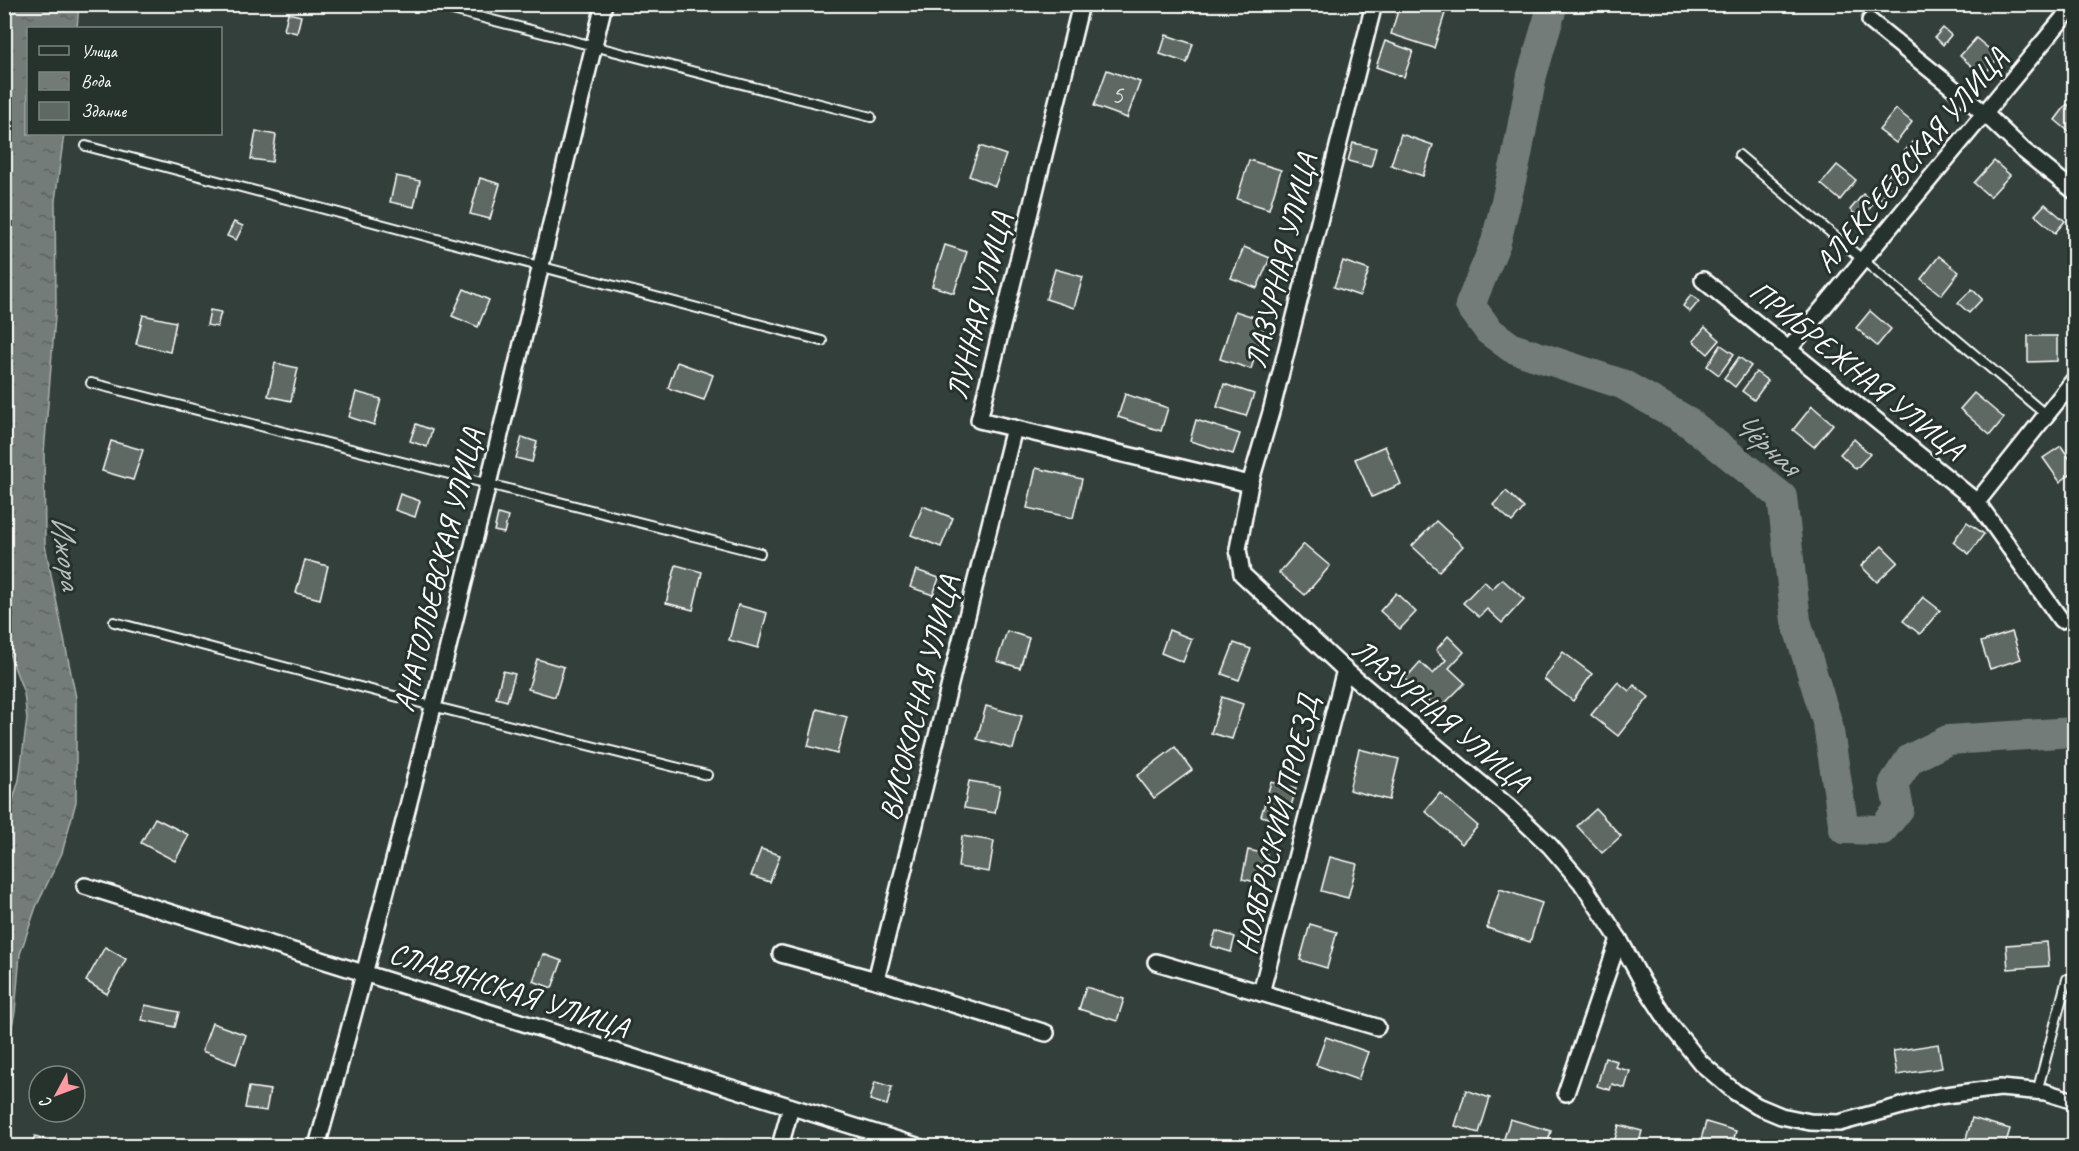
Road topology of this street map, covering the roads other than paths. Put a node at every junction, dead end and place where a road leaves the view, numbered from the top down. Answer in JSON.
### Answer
{"nodes":[{"id":1,"x":429,"y":4,"type":"edge"},
{"id":2,"x":604,"y":4,"type":"edge"},
{"id":3,"x":1081,"y":4,"type":"edge"},
{"id":4,"x":1374,"y":4,"type":"edge"},
{"id":5,"x":2074,"y":5,"type":"edge"},
{"id":6,"x":1870,"y":21,"type":"dead end"},
{"id":7,"x":594,"y":46,"type":"junction"},
{"id":8,"x":1984,"y":113,"type":"junction"},
{"id":9,"x":871,"y":117,"type":"dead end"},
{"id":10,"x":86,"y":146,"type":"dead end"},
{"id":11,"x":1739,"y":155,"type":"dead end"},
{"id":12,"x":2074,"y":191,"type":"edge"},
{"id":13,"x":1864,"y":260,"type":"junction"},
{"id":14,"x":540,"y":266,"type":"junction"},
{"id":15,"x":1703,"y":280,"type":"dead end"},
{"id":16,"x":822,"y":340,"type":"dead end"},
{"id":17,"x":1789,"y":349,"type":"junction"},
{"id":18,"x":2074,"y":380,"type":"edge"},
{"id":19,"x":91,"y":383,"type":"dead end"},
{"id":20,"x":2046,"y":415,"type":"junction"},
{"id":21,"x":1014,"y":428,"type":"junction"},
{"id":22,"x":488,"y":483,"type":"junction"},
{"id":23,"x":1250,"y":484,"type":"junction"},
{"id":24,"x":1977,"y":502,"type":"junction"},
{"id":25,"x":760,"y":553,"type":"dead end"},
{"id":26,"x":2061,"y":620,"type":"dead end"},
{"id":27,"x":114,"y":622,"type":"dead end"},
{"id":28,"x":1345,"y":670,"type":"junction"},
{"id":29,"x":432,"y":706,"type":"junction"},
{"id":30,"x":708,"y":775,"type":"dead end"},
{"id":31,"x":85,"y":886,"type":"dead end"},
{"id":32,"x":1619,"y":939,"type":"junction"},
{"id":33,"x":781,"y":954,"type":"dead end"},
{"id":34,"x":1156,"y":962,"type":"dead end"},
{"id":35,"x":366,"y":973,"type":"junction"},
{"id":36,"x":2067,"y":979,"type":"dead end"},
{"id":37,"x":876,"y":981,"type":"junction"},
{"id":38,"x":1261,"y":993,"type":"junction"},
{"id":39,"x":1377,"y":1027,"type":"dead end"},
{"id":40,"x":1046,"y":1033,"type":"dead end"},
{"id":41,"x":2037,"y":1092,"type":"junction"},
{"id":42,"x":1566,"y":1093,"type":"dead end"},
{"id":43,"x":2074,"y":1101,"type":"edge"},
{"id":44,"x":791,"y":1107,"type":"junction"},
{"id":45,"x":2074,"y":1133,"type":"edge"},
{"id":46,"x":317,"y":1146,"type":"edge"},
{"id":47,"x":780,"y":1146,"type":"edge"},
{"id":48,"x":916,"y":1146,"type":"edge"},
{"id":49,"x":2071,"y":1146,"type":"edge"}],
"edges":[{"from":1,"to":7,"type":"lane"},
{"from":2,"to":7,"type":"street","name":"АНАТОЛЬЕВСКАЯ УЛИЦА"},
{"from":3,"to":21,"type":"street","name":"ЛУННАЯ УЛИЦА"},
{"from":4,"to":23,"type":"street","name":"ЛАЗУРНАЯ УЛИЦА"},
{"from":5,"to":8,"type":"street","name":"АЛЕКСЕЕВСКАЯ УЛИЦА"},
{"from":6,"to":8,"type":"street"},
{"from":7,"to":9,"type":"lane"},
{"from":7,"to":14,"type":"street","name":"АНАТОЛЬЕВСКАЯ УЛИЦА"},
{"from":8,"to":12,"type":"street"},
{"from":8,"to":13,"type":"street","name":"АЛЕКСЕЕВСКАЯ УЛИЦА"},
{"from":10,"to":14,"type":"lane"},
{"from":11,"to":13,"type":"lane"},
{"from":13,"to":17,"type":"street","name":"АЛЕКСЕЕВСКАЯ УЛИЦА"},
{"from":13,"to":20,"type":"lane"},
{"from":14,"to":16,"type":"lane"},
{"from":14,"to":22,"type":"street","name":"АНАТОЛЬЕВСКАЯ УЛИЦА"},
{"from":15,"to":17,"type":"street","name":"ПРИБРЕЖНАЯ УЛИЦА"},
{"from":17,"to":24,"type":"street","name":"ПРИБРЕЖНАЯ УЛИЦА"},
{"from":18,"to":20,"type":"street","name":"ПРИБРЕЖНАЯ УЛИЦА"},
{"from":19,"to":22,"type":"lane"},
{"from":20,"to":24,"type":"street","name":"ПРИБРЕЖНАЯ УЛИЦА"},
{"from":21,"to":23,"type":"street","name":"ЛУННАЯ УЛИЦА"},
{"from":21,"to":37,"type":"street","name":"ВИСОКОСНАЯ УЛИЦА"},
{"from":22,"to":25,"type":"lane"},
{"from":22,"to":29,"type":"street","name":"АНАТОЛЬЕВСКАЯ УЛИЦА"},
{"from":23,"to":28,"type":"street","name":"ЛАЗУРНАЯ УЛИЦА"},
{"from":24,"to":26,"type":"street","name":"ПРИБРЕЖНАЯ УЛИЦА"},
{"from":27,"to":29,"type":"lane"},
{"from":28,"to":32,"type":"street","name":"ЛАЗУРНАЯ УЛИЦА"},
{"from":28,"to":38,"type":"street","name":"НОЯБРЬСКИЙ ПРОЕЗД"},
{"from":29,"to":30,"type":"lane"},
{"from":29,"to":35,"type":"street","name":"АНАТОЛЬЕВСКАЯ УЛИЦА"},
{"from":31,"to":35,"type":"street","name":"СЛАВЯНСКАЯ УЛИЦА"},
{"from":32,"to":41,"type":"street","name":"ЛАЗУРНАЯ УЛИЦА"},
{"from":32,"to":42,"type":"street"},
{"from":33,"to":37,"type":"street"},
{"from":34,"to":38,"type":"street"},
{"from":35,"to":44,"type":"street","name":"СЛАВЯНСКАЯ УЛИЦА"},
{"from":35,"to":46,"type":"street","name":"АНАТОЛЬЕВСКАЯ УЛИЦА"},
{"from":36,"to":41,"type":"lane"},
{"from":37,"to":40,"type":"street"},
{"from":38,"to":39,"type":"street"},
{"from":41,"to":43,"type":"street","name":"ЛАЗУРНАЯ УЛИЦА"},
{"from":44,"to":47,"type":"street"},
{"from":44,"to":48,"type":"street","name":"СЛАВЯНСКАЯ УЛИЦА"},
{"from":45,"to":49,"type":"lane"}]}
